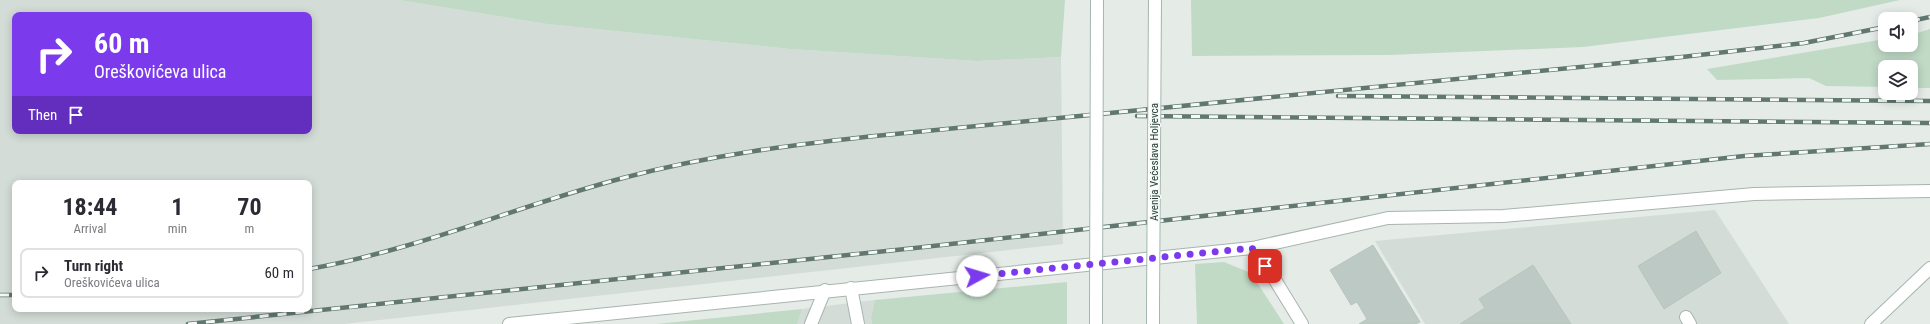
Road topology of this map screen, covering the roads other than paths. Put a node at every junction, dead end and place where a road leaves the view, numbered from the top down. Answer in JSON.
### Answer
{"nodes":[{"id":1,"x":1097,"y":0,"type":"edge"},
{"id":2,"x":1155,"y":0,"type":"edge"},
{"id":3,"x":1930,"y":191,"type":"edge"},
{"id":4,"x":1252,"y":248,"type":"junction"},
{"id":5,"x":1930,"y":268,"type":"edge"},
{"id":6,"x":851,"y":288,"type":"junction"},
{"id":7,"x":825,"y":290,"type":"junction"},
{"id":8,"x":509,"y":324,"type":"edge"},
{"id":9,"x":811,"y":324,"type":"edge"},
{"id":10,"x":858,"y":324,"type":"edge"},
{"id":11,"x":1096,"y":324,"type":"edge"},
{"id":12,"x":1153,"y":324,"type":"edge"},
{"id":13,"x":1302,"y":324,"type":"edge"},
{"id":14,"x":1871,"y":324,"type":"edge"}],
"edges":[{"from":1,"to":11,"type":"main road","bridge":true},
{"from":2,"to":12,"type":"main road","name":"Avenija Većeslava Holjevca","bridge":true},
{"from":3,"to":4,"type":"main road"},
{"from":4,"to":6,"type":"main road"},
{"from":4,"to":13,"type":"main road"},
{"from":5,"to":14,"type":"main road"},
{"from":6,"to":7,"type":"main road"},
{"from":6,"to":10,"type":"main road"},
{"from":7,"to":8,"type":"main road"},
{"from":7,"to":9,"type":"main road"}]}
